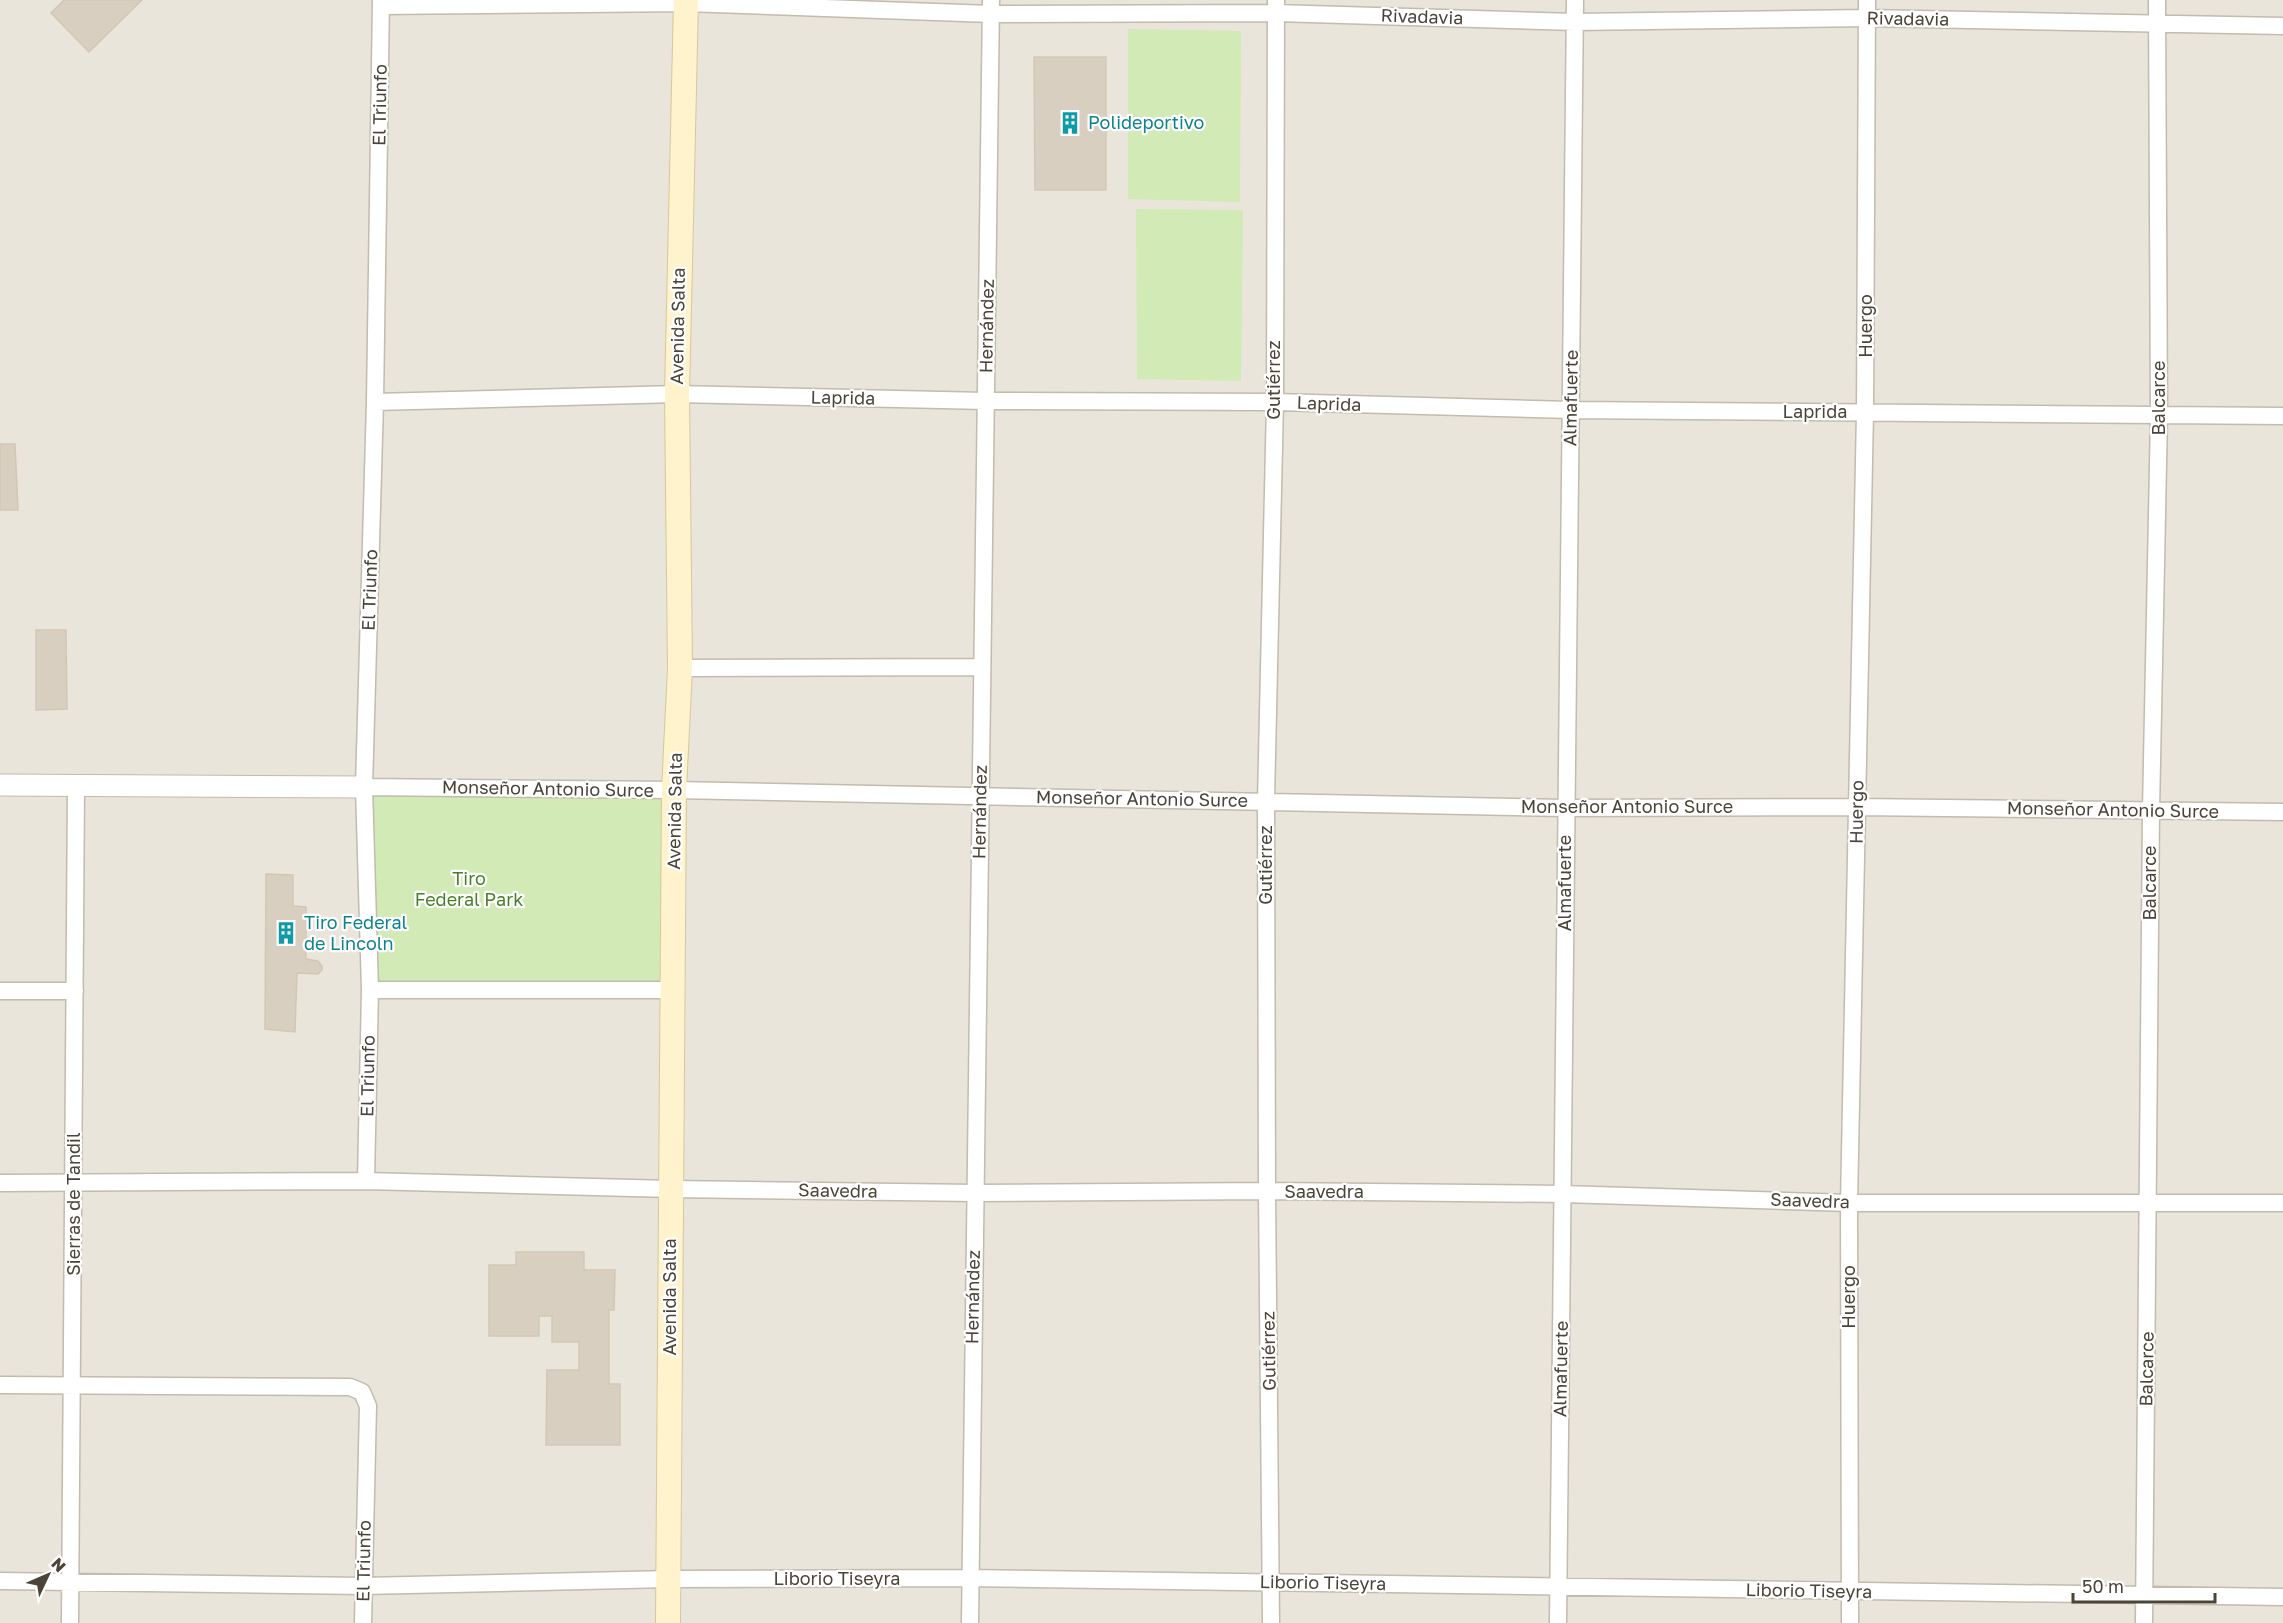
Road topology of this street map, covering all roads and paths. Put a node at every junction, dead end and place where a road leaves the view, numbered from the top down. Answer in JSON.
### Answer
{"nodes":[{"id":1,"x":1575,"y":0,"type":"edge"},
{"id":2,"x":1867,"y":0,"type":"edge"},
{"id":3,"x":2157,"y":0,"type":"edge"},
{"id":4,"x":686,"y":2,"type":"edge"},
{"id":5,"x":381,"y":3,"type":"edge"},
{"id":6,"x":991,"y":7,"type":"edge"},
{"id":7,"x":1276,"y":7,"type":"edge"},
{"id":8,"x":1867,"y":18,"type":"junction"},
{"id":9,"x":1575,"y":22,"type":"junction"},
{"id":10,"x":2156,"y":24,"type":"junction"},
{"id":11,"x":2283,"y":26,"type":"edge"},
{"id":12,"x":677,"y":394,"type":"junction"},
{"id":13,"x":986,"y":401,"type":"junction"},
{"id":14,"x":375,"y":402,"type":"junction"},
{"id":15,"x":1275,"y":402,"type":"junction"},
{"id":16,"x":1571,"y":410,"type":"junction"},
{"id":17,"x":1866,"y":412,"type":"junction"},
{"id":18,"x":2159,"y":415,"type":"junction"},
{"id":19,"x":2283,"y":416,"type":"edge"},
{"id":20,"x":982,"y":667,"type":"junction"},
{"id":21,"x":680,"y":668,"type":"junction"},
{"id":22,"x":0,"y":785,"type":"edge"},
{"id":23,"x":76,"y":785,"type":"junction"},
{"id":24,"x":364,"y":787,"type":"junction"},
{"id":25,"x":674,"y":790,"type":"junction"},
{"id":26,"x":980,"y":796,"type":"junction"},
{"id":27,"x":1266,"y":801,"type":"junction"},
{"id":28,"x":1857,"y":807,"type":"junction"},
{"id":29,"x":1566,"y":808,"type":"junction"},
{"id":30,"x":2151,"y":811,"type":"junction"},
{"id":31,"x":2283,"y":812,"type":"edge"},
{"id":32,"x":370,"y":990,"type":"junction"},
{"id":33,"x":673,"y":990,"type":"junction"},
{"id":34,"x":0,"y":991,"type":"edge"},
{"id":35,"x":75,"y":992,"type":"junction"},
{"id":36,"x":366,"y":1181,"type":"junction"},
{"id":37,"x":0,"y":1183,"type":"edge"},
{"id":38,"x":74,"y":1183,"type":"junction"},
{"id":39,"x":671,"y":1189,"type":"junction"},
{"id":40,"x":1267,"y":1191,"type":"junction"},
{"id":41,"x":975,"y":1193,"type":"junction"},
{"id":42,"x":1563,"y":1194,"type":"junction"},
{"id":43,"x":2148,"y":1202,"type":"junction"},
{"id":44,"x":1849,"y":1203,"type":"junction"},
{"id":45,"x":2283,"y":1203,"type":"edge"},
{"id":46,"x":0,"y":1385,"type":"edge"},
{"id":47,"x":72,"y":1386,"type":"junction"},
{"id":48,"x":969,"y":1578,"type":"junction"},
{"id":49,"x":669,"y":1579,"type":"junction"},
{"id":50,"x":0,"y":1581,"type":"edge"},
{"id":51,"x":70,"y":1582,"type":"junction"},
{"id":52,"x":1272,"y":1583,"type":"junction"},
{"id":53,"x":363,"y":1586,"type":"junction"},
{"id":54,"x":1558,"y":1587,"type":"junction"},
{"id":55,"x":1851,"y":1592,"type":"junction"},
{"id":56,"x":2144,"y":1597,"type":"junction"},
{"id":57,"x":2283,"y":1597,"type":"edge"},
{"id":58,"x":70,"y":1623,"type":"edge"},
{"id":59,"x":363,"y":1623,"type":"edge"},
{"id":60,"x":668,"y":1623,"type":"edge"},
{"id":61,"x":970,"y":1623,"type":"edge"},
{"id":62,"x":1271,"y":1623,"type":"edge"},
{"id":63,"x":1558,"y":1623,"type":"edge"},
{"id":64,"x":1850,"y":1623,"type":"edge"},
{"id":65,"x":2144,"y":1623,"type":"edge"}],
"edges":[{"from":1,"to":9,"type":"street","name":"Almafuerte"},
{"from":2,"to":8,"type":"street","name":"Huergo"},
{"from":3,"to":10,"type":"street","name":"Balcarce"},
{"from":4,"to":5,"type":"street","name":"Rivadavia"},
{"from":4,"to":6,"type":"street","name":"Rivadavia"},
{"from":4,"to":12,"type":"main road","name":"Avenida Salta"},
{"from":5,"to":14,"type":"street","name":"El Triunfo"},
{"from":6,"to":7,"type":"street","name":"Rivadavia"},
{"from":6,"to":13,"type":"street","name":"Hernández"},
{"from":7,"to":9,"type":"street","name":"Rivadavia"},
{"from":7,"to":15,"type":"street","name":"Gutiérrez"},
{"from":8,"to":9,"type":"street","name":"Rivadavia"},
{"from":8,"to":10,"type":"street","name":"Rivadavia"},
{"from":8,"to":17,"type":"street","name":"Huergo"},
{"from":9,"to":16,"type":"street","name":"Almafuerte"},
{"from":10,"to":11,"type":"street","name":"Rivadavia"},
{"from":10,"to":18,"type":"street","name":"Balcarce"},
{"from":12,"to":13,"type":"street","name":"Laprida"},
{"from":12,"to":14,"type":"street","name":"Laprida"},
{"from":12,"to":21,"type":"main road","name":"Avenida Salta"},
{"from":13,"to":15,"type":"street","name":"Laprida"},
{"from":13,"to":20,"type":"street","name":"Hernández"},
{"from":14,"to":24,"type":"street","name":"El Triunfo"},
{"from":15,"to":16,"type":"street","name":"Laprida"},
{"from":15,"to":27,"type":"street","name":"Gutiérrez"},
{"from":16,"to":17,"type":"street","name":"Laprida"},
{"from":16,"to":29,"type":"street","name":"Almafuerte"},
{"from":17,"to":18,"type":"street","name":"Laprida"},
{"from":17,"to":28,"type":"street","name":"Huergo"},
{"from":18,"to":19,"type":"street","name":"Laprida"},
{"from":18,"to":30,"type":"street","name":"Balcarce"},
{"from":20,"to":21,"type":"street"},
{"from":20,"to":26,"type":"street","name":"Hernández"},
{"from":21,"to":25,"type":"main road","name":"Avenida Salta"},
{"from":22,"to":23,"type":"street","name":"Monseñor Antonio Surce"},
{"from":23,"to":24,"type":"street","name":"Monseñor Antonio Surce"},
{"from":23,"to":35,"type":"street","name":"Sierras de Tandil"},
{"from":24,"to":25,"type":"street","name":"Monseñor Antonio Surce"},
{"from":24,"to":32,"type":"street","name":"El Triunfo"},
{"from":25,"to":26,"type":"street","name":"Monseñor Antonio Surce"},
{"from":25,"to":33,"type":"main road","name":"Avenida Salta"},
{"from":26,"to":27,"type":"street","name":"Monseñor Antonio Surce"},
{"from":26,"to":41,"type":"street","name":"Hernández"},
{"from":27,"to":29,"type":"street","name":"Monseñor Antonio Surce"},
{"from":27,"to":40,"type":"street","name":"Gutiérrez"},
{"from":28,"to":29,"type":"street","name":"Monseñor Antonio Surce"},
{"from":28,"to":30,"type":"street","name":"Monseñor Antonio Surce"},
{"from":28,"to":44,"type":"street","name":"Huergo"},
{"from":29,"to":42,"type":"street","name":"Almafuerte"},
{"from":30,"to":31,"type":"street","name":"Monseñor Antonio Surce"},
{"from":30,"to":43,"type":"street","name":"Balcarce"},
{"from":32,"to":33,"type":"street"},
{"from":32,"to":36,"type":"street","name":"El Triunfo"},
{"from":33,"to":39,"type":"main road","name":"Avenida Salta"},
{"from":34,"to":35,"type":"street"},
{"from":35,"to":38,"type":"street","name":"Sierras de Tandil"},
{"from":36,"to":38,"type":"street","name":"Saavedra"},
{"from":36,"to":39,"type":"street","name":"Saavedra"},
{"from":37,"to":38,"type":"street","name":"Saavedra"},
{"from":38,"to":47,"type":"street","name":"Sierras de Tandil"},
{"from":39,"to":41,"type":"street","name":"Saavedra"},
{"from":39,"to":49,"type":"main road","name":"Avenida Salta"},
{"from":40,"to":41,"type":"street","name":"Saavedra"},
{"from":40,"to":42,"type":"street","name":"Saavedra"},
{"from":40,"to":52,"type":"street","name":"Gutiérrez"},
{"from":41,"to":48,"type":"street","name":"Hernández"},
{"from":42,"to":44,"type":"street","name":"Saavedra"},
{"from":42,"to":54,"type":"street","name":"Almafuerte"},
{"from":43,"to":44,"type":"street","name":"Saavedra"},
{"from":43,"to":45,"type":"street","name":"Saavedra"},
{"from":43,"to":56,"type":"street","name":"Balcarce"},
{"from":44,"to":55,"type":"street","name":"Huergo"},
{"from":46,"to":47,"type":"street"},
{"from":47,"to":51,"type":"street","name":"Sierras de Tandil"},
{"from":47,"to":53,"type":"street","name":"El Triunfo"},
{"from":48,"to":49,"type":"street","name":"Liborio Tiseyra"},
{"from":48,"to":52,"type":"street","name":"Liborio Tiseyra"},
{"from":48,"to":61,"type":"street","name":"Hernández"},
{"from":49,"to":53,"type":"street","name":"Liborio Tiseyra"},
{"from":49,"to":60,"type":"main road","name":"Avenida Salta"},
{"from":50,"to":51,"type":"street","name":"Liborio Tiseyra"},
{"from":51,"to":53,"type":"street","name":"Liborio Tiseyra"},
{"from":51,"to":58,"type":"street","name":"Sierras de Tandil"},
{"from":52,"to":54,"type":"street","name":"Liborio Tiseyra"},
{"from":52,"to":62,"type":"street","name":"Gutiérrez"},
{"from":53,"to":59,"type":"street","name":"El Triunfo"},
{"from":54,"to":55,"type":"street","name":"Liborio Tiseyra"},
{"from":54,"to":63,"type":"street","name":"Almafuerte"},
{"from":55,"to":56,"type":"street","name":"Liborio Tiseyra"},
{"from":55,"to":64,"type":"street","name":"Huergo"},
{"from":56,"to":57,"type":"street","name":"Liborio Tiseyra"},
{"from":56,"to":65,"type":"street","name":"Balcarce"}]}
